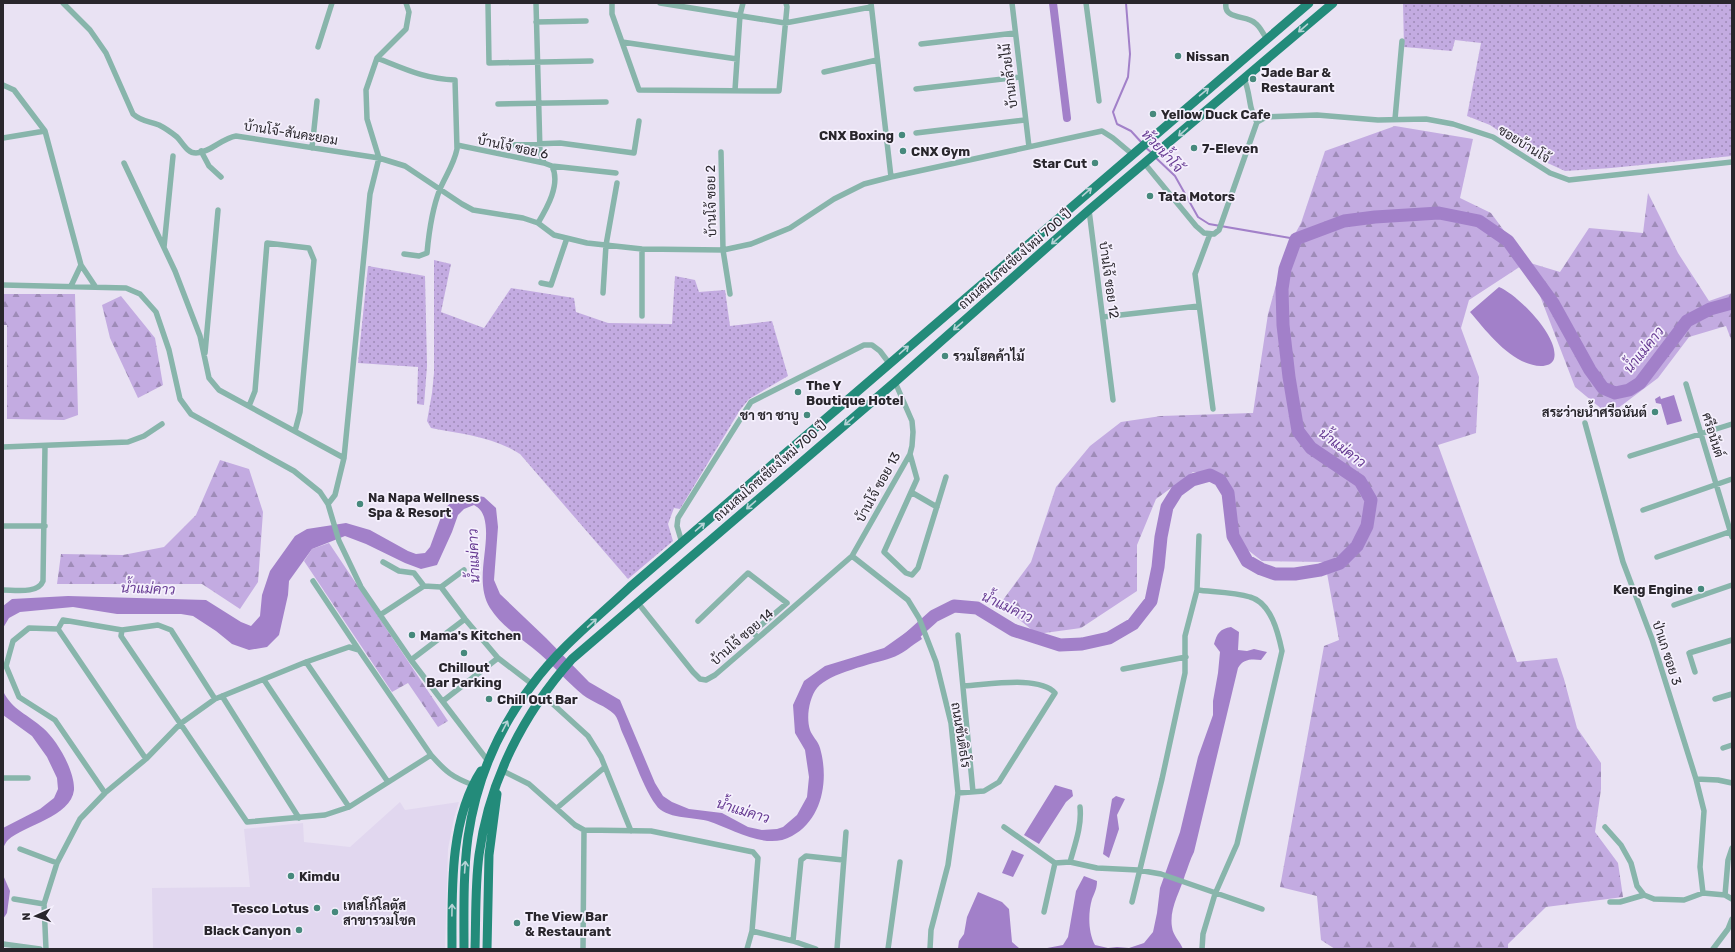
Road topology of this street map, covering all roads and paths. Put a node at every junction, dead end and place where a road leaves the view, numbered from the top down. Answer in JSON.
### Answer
{"nodes":[{"id":1,"x":63,"y":3,"type":"edge"},
{"id":2,"x":332,"y":3,"type":"edge"},
{"id":3,"x":406,"y":3,"type":"edge"},
{"id":4,"x":488,"y":3,"type":"edge"},
{"id":5,"x":536,"y":3,"type":"edge"},
{"id":6,"x":612,"y":3,"type":"edge"},
{"id":7,"x":660,"y":3,"type":"edge"},
{"id":8,"x":743,"y":3,"type":"edge"},
{"id":9,"x":786,"y":3,"type":"edge"},
{"id":10,"x":1012,"y":3,"type":"edge"},
{"id":11,"x":1086,"y":3,"type":"edge"},
{"id":12,"x":1226,"y":3,"type":"edge"},
{"id":13,"x":1309,"y":3,"type":"edge"},
{"id":14,"x":1332,"y":3,"type":"edge"},
{"id":15,"x":871,"y":5,"type":"edge"},
{"id":16,"x":740,"y":15,"type":"junction"},
{"id":17,"x":586,"y":21,"type":"dead end"},
{"id":18,"x":536,"y":22,"type":"junction"},
{"id":19,"x":785,"y":23,"type":"junction"},
{"id":20,"x":1015,"y":34,"type":"junction"},
{"id":21,"x":1267,"y":39,"type":"junction"},
{"id":22,"x":1402,"y":41,"type":"dead end"},
{"id":23,"x":622,"y":42,"type":"junction"},
{"id":24,"x":921,"y":44,"type":"dead end"},
{"id":25,"x":318,"y":47,"type":"dead end"},
{"id":26,"x":377,"y":58,"type":"junction"},
{"id":27,"x":737,"y":59,"type":"junction"},
{"id":28,"x":877,"y":60,"type":"junction"},
{"id":29,"x":591,"y":61,"type":"dead end"},
{"id":30,"x":538,"y":62,"type":"junction"},
{"id":31,"x":824,"y":72,"type":"dead end"},
{"id":32,"x":1020,"y":77,"type":"junction"},
{"id":33,"x":1244,"y":79,"type":"junction"},
{"id":34,"x":3,"y":85,"type":"edge"},
{"id":35,"x":916,"y":89,"type":"dead end"},
{"id":36,"x":735,"y":90,"type":"junction"},
{"id":37,"x":317,"y":101,"type":"dead end"},
{"id":38,"x":606,"y":102,"type":"dead end"},
{"id":39,"x":1099,"y":102,"type":"dead end"},
{"id":40,"x":498,"y":104,"type":"dead end"},
{"id":41,"x":539,"y":104,"type":"junction"},
{"id":42,"x":1395,"y":118,"type":"junction"},
{"id":43,"x":1025,"y":120,"type":"junction"},
{"id":44,"x":639,"y":121,"type":"dead end"},
{"id":45,"x":1257,"y":122,"type":"junction"},
{"id":46,"x":44,"y":131,"type":"junction"},
{"id":47,"x":916,"y":133,"type":"dead end"},
{"id":48,"x":3,"y":138,"type":"edge"},
{"id":49,"x":540,"y":144,"type":"junction"},
{"id":50,"x":457,"y":145,"type":"junction"},
{"id":51,"x":505,"y":145,"type":"dead end"},
{"id":52,"x":1029,"y":147,"type":"junction"},
{"id":53,"x":312,"y":148,"type":"junction"},
{"id":54,"x":201,"y":152,"type":"junction"},
{"id":55,"x":721,"y":152,"type":"dead end"},
{"id":56,"x":1132,"y":154,"type":"junction"},
{"id":57,"x":173,"y":156,"type":"dead end"},
{"id":58,"x":379,"y":158,"type":"junction"},
{"id":59,"x":1147,"y":162,"type":"junction"},
{"id":60,"x":1732,"y":162,"type":"edge"},
{"id":61,"x":124,"y":163,"type":"dead end"},
{"id":62,"x":544,"y":163,"type":"junction"},
{"id":63,"x":552,"y":166,"type":"junction"},
{"id":64,"x":616,"y":173,"type":"dead end"},
{"id":65,"x":220,"y":176,"type":"dead end"},
{"id":66,"x":891,"y":177,"type":"junction"},
{"id":67,"x":617,"y":183,"type":"dead end"},
{"id":68,"x":440,"y":188,"type":"junction"},
{"id":69,"x":218,"y":210,"type":"dead end"},
{"id":70,"x":1089,"y":210,"type":"junction"},
{"id":71,"x":538,"y":223,"type":"junction"},
{"id":72,"x":1210,"y":234,"type":"junction"},
{"id":73,"x":567,"y":238,"type":"junction"},
{"id":74,"x":606,"y":245,"type":"junction"},
{"id":75,"x":164,"y":249,"type":"junction"},
{"id":76,"x":642,"y":249,"type":"junction"},
{"id":77,"x":723,"y":250,"type":"junction"},
{"id":78,"x":404,"y":254,"type":"dead end"},
{"id":79,"x":81,"y":265,"type":"junction"},
{"id":80,"x":541,"y":283,"type":"dead end"},
{"id":81,"x":3,"y":285,"type":"edge"},
{"id":82,"x":71,"y":286,"type":"junction"},
{"id":83,"x":95,"y":286,"type":"junction"},
{"id":84,"x":603,"y":293,"type":"dead end"},
{"id":85,"x":730,"y":294,"type":"dead end"},
{"id":86,"x":1199,"y":306,"type":"junction"},
{"id":87,"x":642,"y":316,"type":"dead end"},
{"id":88,"x":1103,"y":317,"type":"junction"},
{"id":89,"x":205,"y":361,"type":"junction"},
{"id":90,"x":889,"y":363,"type":"junction"},
{"id":91,"x":894,"y":382,"type":"junction"},
{"id":92,"x":1686,"y":384,"type":"dead end"},
{"id":93,"x":1113,"y":400,"type":"dead end"},
{"id":94,"x":249,"y":406,"type":"junction"},
{"id":95,"x":1212,"y":409,"type":"dead end"},
{"id":96,"x":1586,"y":423,"type":"dead end"},
{"id":97,"x":162,"y":424,"type":"dead end"},
{"id":98,"x":1732,"y":424,"type":"edge"},
{"id":99,"x":295,"y":431,"type":"junction"},
{"id":100,"x":1701,"y":434,"type":"junction"},
{"id":101,"x":45,"y":446,"type":"junction"},
{"id":102,"x":3,"y":447,"type":"edge"},
{"id":103,"x":910,"y":454,"type":"junction"},
{"id":104,"x":1630,"y":456,"type":"dead end"},
{"id":105,"x":344,"y":458,"type":"junction"},
{"id":106,"x":946,"y":477,"type":"dead end"},
{"id":107,"x":1732,"y":480,"type":"edge"},
{"id":108,"x":1716,"y":484,"type":"junction"},
{"id":109,"x":911,"y":492,"type":"junction"},
{"id":110,"x":328,"y":504,"type":"junction"},
{"id":111,"x":937,"y":507,"type":"junction"},
{"id":112,"x":1643,"y":510,"type":"dead end"},
{"id":113,"x":3,"y":526,"type":"edge"},
{"id":114,"x":45,"y":526,"type":"junction"},
{"id":115,"x":1731,"y":533,"type":"edge"},
{"id":116,"x":1200,"y":536,"type":"dead end"},
{"id":117,"x":682,"y":543,"type":"junction"},
{"id":118,"x":852,"y":556,"type":"junction"},
{"id":119,"x":1657,"y":557,"type":"dead end"},
{"id":120,"x":384,"y":562,"type":"dead end"},
{"id":121,"x":464,"y":570,"type":"dead end"},
{"id":122,"x":313,"y":581,"type":"dead end"},
{"id":123,"x":1732,"y":585,"type":"edge"},
{"id":124,"x":424,"y":586,"type":"junction"},
{"id":125,"x":441,"y":587,"type":"junction"},
{"id":126,"x":3,"y":590,"type":"edge"},
{"id":127,"x":1197,"y":590,"type":"junction"},
{"id":128,"x":638,"y":603,"type":"junction"},
{"id":129,"x":1674,"y":606,"type":"dead end"},
{"id":130,"x":380,"y":615,"type":"junction"},
{"id":131,"x":465,"y":619,"type":"junction"},
{"id":132,"x":698,"y":621,"type":"dead end"},
{"id":133,"x":58,"y":629,"type":"junction"},
{"id":134,"x":122,"y":630,"type":"junction"},
{"id":135,"x":958,"y":635,"type":"dead end"},
{"id":136,"x":758,"y":638,"type":"junction"},
{"id":137,"x":1732,"y":640,"type":"edge"},
{"id":138,"x":359,"y":650,"type":"junction"},
{"id":139,"x":1186,"y":657,"type":"junction"},
{"id":140,"x":498,"y":658,"type":"junction"},
{"id":141,"x":411,"y":660,"type":"junction"},
{"id":142,"x":306,"y":662,"type":"junction"},
{"id":143,"x":1123,"y":669,"type":"dead end"},
{"id":144,"x":1695,"y":672,"type":"dead end"},
{"id":145,"x":264,"y":680,"type":"junction"},
{"id":146,"x":532,"y":684,"type":"junction"},
{"id":147,"x":964,"y":686,"type":"junction"},
{"id":148,"x":1732,"y":694,"type":"edge"},
{"id":149,"x":543,"y":695,"type":"junction"},
{"id":150,"x":222,"y":696,"type":"junction"},
{"id":151,"x":215,"y":699,"type":"junction"},
{"id":152,"x":1715,"y":699,"type":"dead end"},
{"id":153,"x":443,"y":701,"type":"junction"},
{"id":154,"x":180,"y":724,"type":"junction"},
{"id":155,"x":1732,"y":745,"type":"edge"},
{"id":156,"x":1723,"y":748,"type":"dead end"},
{"id":157,"x":431,"y":755,"type":"junction"},
{"id":158,"x":146,"y":759,"type":"junction"},
{"id":159,"x":488,"y":761,"type":"junction"},
{"id":160,"x":605,"y":767,"type":"junction"},
{"id":161,"x":500,"y":773,"type":"junction"},
{"id":162,"x":3,"y":778,"type":"edge"},
{"id":163,"x":28,"y":778,"type":"dead end"},
{"id":164,"x":1696,"y":779,"type":"junction"},
{"id":165,"x":388,"y":782,"type":"junction"},
{"id":166,"x":1732,"y":783,"type":"edge"},
{"id":167,"x":473,"y":785,"type":"junction"},
{"id":168,"x":973,"y":792,"type":"junction"},
{"id":169,"x":105,"y":793,"type":"junction"},
{"id":170,"x":958,"y":793,"type":"junction"},
{"id":171,"x":349,"y":807,"type":"junction"},
{"id":172,"x":1080,"y":807,"type":"dead end"},
{"id":173,"x":557,"y":808,"type":"junction"},
{"id":174,"x":299,"y":818,"type":"junction"},
{"id":175,"x":1004,"y":827,"type":"dead end"},
{"id":176,"x":1605,"y":827,"type":"dead end"},
{"id":177,"x":584,"y":830,"type":"junction"},
{"id":178,"x":631,"y":831,"type":"junction"},
{"id":179,"x":846,"y":832,"type":"dead end"},
{"id":180,"x":20,"y":848,"type":"dead end"},
{"id":181,"x":1732,"y":848,"type":"edge"},
{"id":182,"x":844,"y":860,"type":"junction"},
{"id":183,"x":57,"y":862,"type":"junction"},
{"id":184,"x":900,"y":862,"type":"dead end"},
{"id":185,"x":1070,"y":862,"type":"junction"},
{"id":186,"x":1055,"y":863,"type":"junction"},
{"id":187,"x":1138,"y":870,"type":"junction"},
{"id":188,"x":1703,"y":893,"type":"junction"},
{"id":189,"x":1215,"y":894,"type":"junction"},
{"id":190,"x":1644,"y":895,"type":"junction"},
{"id":191,"x":1725,"y":896,"type":"junction"},
{"id":192,"x":1732,"y":898,"type":"edge"},
{"id":193,"x":14,"y":899,"type":"dead end"},
{"id":194,"x":1132,"y":902,"type":"dead end"},
{"id":195,"x":1610,"y":902,"type":"dead end"},
{"id":196,"x":44,"y":904,"type":"junction"},
{"id":197,"x":1262,"y":909,"type":"dead end"},
{"id":198,"x":1044,"y":912,"type":"dead end"},
{"id":199,"x":1732,"y":919,"type":"edge"},
{"id":200,"x":752,"y":931,"type":"junction"},
{"id":201,"x":793,"y":941,"type":"junction"},
{"id":202,"x":3,"y":944,"type":"edge"},
{"id":203,"x":1713,"y":948,"type":"edge"},
{"id":204,"x":40,"y":949,"type":"edge"},
{"id":205,"x":46,"y":949,"type":"edge"},
{"id":206,"x":452,"y":949,"type":"edge"},
{"id":207,"x":464,"y":949,"type":"edge"},
{"id":208,"x":475,"y":949,"type":"edge"},
{"id":209,"x":487,"y":949,"type":"edge"},
{"id":210,"x":583,"y":949,"type":"edge"},
{"id":211,"x":747,"y":949,"type":"edge"},
{"id":212,"x":816,"y":949,"type":"edge"},
{"id":213,"x":837,"y":949,"type":"edge"},
{"id":214,"x":888,"y":949,"type":"edge"},
{"id":215,"x":930,"y":949,"type":"edge"},
{"id":216,"x":1202,"y":949,"type":"edge"},
{"id":217,"x":1721,"y":949,"type":"edge"}],
"edges":[{"from":1,"to":54,"type":"street"},
{"from":2,"to":25,"type":"street"},
{"from":3,"to":26,"type":"street"},
{"from":4,"to":30,"type":"street"},
{"from":5,"to":18,"type":"street"},
{"from":6,"to":23,"type":"street"},
{"from":7,"to":16,"type":"street"},
{"from":8,"to":16,"type":"street"},
{"from":9,"to":19,"type":"street"},
{"from":10,"to":20,"type":"street","name":"บ้านกล้วยไม้"},
{"from":11,"to":39,"type":"street"},
{"from":12,"to":21,"type":"street"},
{"from":13,"to":21,"type":"main road","name":"ถนนสมโภชเชียงใหม่ 700 ปี"},
{"from":14,"to":33,"type":"main road","name":"ถนนสมโภชเชียงใหม่ 700 ปี","one_way":true},
{"from":15,"to":19,"type":"street"},
{"from":15,"to":28,"type":"street"},
{"from":16,"to":19,"type":"street"},
{"from":16,"to":27,"type":"street"},
{"from":17,"to":18,"type":"street"},
{"from":18,"to":30,"type":"street"},
{"from":19,"to":36,"type":"street"},
{"from":20,"to":24,"type":"street"},
{"from":20,"to":32,"type":"street","name":"บ้านกล้วยไม้"},
{"from":56,"to":21,"type":"main road","name":"ถนนสมโภชเชียงใหม่ 700 ปี","one_way":true},
{"from":22,"to":42,"type":"street"},
{"from":23,"to":27,"type":"street"},
{"from":23,"to":36,"type":"street"},
{"from":26,"to":50,"type":"street"},
{"from":26,"to":58,"type":"street"},
{"from":27,"to":36,"type":"street"},
{"from":28,"to":31,"type":"street"},
{"from":28,"to":66,"type":"street"},
{"from":29,"to":30,"type":"street"},
{"from":30,"to":41,"type":"street"},
{"from":32,"to":35,"type":"street"},
{"from":32,"to":43,"type":"street","name":"บ้านกล้วยไม้"},
{"from":33,"to":45,"type":"street"},
{"from":33,"to":59,"type":"main road","name":"ถนนสมโภชเชียงใหม่ 700 ปี","one_way":true},
{"from":34,"to":46,"type":"street"},
{"from":37,"to":53,"type":"street"},
{"from":38,"to":41,"type":"street"},
{"from":40,"to":41,"type":"street"},
{"from":41,"to":49,"type":"street"},
{"from":42,"to":45,"type":"street","name":"ซอยบ้านโจ้"},
{"from":42,"to":60,"type":"street","name":"ซอยบ้านโจ้"},
{"from":43,"to":47,"type":"street"},
{"from":43,"to":52,"type":"street","name":"บ้านกล้วยไม้"},
{"from":44,"to":49,"type":"street"},
{"from":45,"to":72,"type":"street"},
{"from":46,"to":48,"type":"street"},
{"from":46,"to":79,"type":"street"},
{"from":49,"to":51,"type":"street"},
{"from":49,"to":62,"type":"street"},
{"from":50,"to":62,"type":"street","name":"บ้านโจ้ ซอย 6"},
{"from":50,"to":68,"type":"street"},
{"from":52,"to":56,"type":"street"},
{"from":52,"to":66,"type":"street"},
{"from":53,"to":54,"type":"street","name":"บ้านโจ้-สันคะยอม"},
{"from":53,"to":58,"type":"street","name":"บ้านโจ้-สันคะยอม"},
{"from":54,"to":65,"type":"street"},
{"from":55,"to":77,"type":"street","name":"บ้านโจ้ ซอย 2"},
{"from":90,"to":56,"type":"main road","name":"ถนนสมโภชเชียงใหม่ 700 ปี","one_way":true},
{"from":57,"to":75,"type":"street"},
{"from":58,"to":68,"type":"street","name":"บ้านโจ้-สันคะยอม"},
{"from":58,"to":105,"type":"street"},
{"from":59,"to":70,"type":"main road","name":"ถนนสมโภชเชียงใหม่ 700 ปี"},
{"from":59,"to":72,"type":"street"},
{"from":61,"to":75,"type":"street"},
{"from":62,"to":63,"type":"street","name":"บ้านโจ้ ซอย 6"},
{"from":63,"to":64,"type":"street"},
{"from":63,"to":71,"type":"street","name":"บ้านโจ้ ซอย 6"},
{"from":66,"to":77,"type":"street"},
{"from":67,"to":74,"type":"street"},
{"from":68,"to":71,"type":"street","name":"บ้านโจ้-สันคะยอม"},
{"from":68,"to":78,"type":"street"},
{"from":69,"to":89,"type":"street"},
{"from":70,"to":88,"type":"street","name":"บ้านโจ้ ซอย 12"},
{"from":70,"to":91,"type":"main road","name":"ถนนสมโภชเชียงใหม่ 700 ปี","one_way":true},
{"from":71,"to":73,"type":"street"},
{"from":72,"to":86,"type":"street"},
{"from":73,"to":74,"type":"street"},
{"from":73,"to":80,"type":"street"},
{"from":74,"to":76,"type":"street"},
{"from":74,"to":84,"type":"street"},
{"from":75,"to":89,"type":"street"},
{"from":76,"to":77,"type":"street"},
{"from":76,"to":87,"type":"street"},
{"from":77,"to":85,"type":"street","name":"บ้านโจ้ ซอย 2"},
{"from":79,"to":82,"type":"street"},
{"from":79,"to":83,"type":"street"},
{"from":81,"to":82,"type":"street"},
{"from":82,"to":83,"type":"street"},
{"from":83,"to":110,"type":"street"},
{"from":86,"to":88,"type":"street"},
{"from":86,"to":95,"type":"street"},
{"from":88,"to":93,"type":"street","name":"บ้านโจ้ ซอย 12"},
{"from":89,"to":94,"type":"street"},
{"from":117,"to":90,"type":"main road","name":"ถนนสมโภชเชียงใหม่ 700 ปี","one_way":true},
{"from":90,"to":117,"type":"street"},
{"from":91,"to":103,"type":"street","name":"บ้านโจ้ ซอย 13"},
{"from":91,"to":128,"type":"main road","name":"ถนนสมโภชเชียงใหม่ 700 ปี","one_way":true},
{"from":92,"to":100,"type":"street","name":"ศรีอนันต์"},
{"from":94,"to":99,"type":"street"},
{"from":94,"to":99,"type":"street"},
{"from":96,"to":164,"type":"street","name":"ป่าแก ซอย 3"},
{"from":97,"to":101,"type":"street"},
{"from":98,"to":100,"type":"street"},
{"from":99,"to":105,"type":"street"},
{"from":100,"to":104,"type":"street"},
{"from":100,"to":108,"type":"street","name":"ศรีอนันต์"},
{"from":101,"to":102,"type":"street"},
{"from":101,"to":114,"type":"street"},
{"from":103,"to":109,"type":"street"},
{"from":103,"to":118,"type":"street","name":"บ้านโจ้ ซอย 13"},
{"from":105,"to":110,"type":"street"},
{"from":106,"to":111,"type":"street"},
{"from":107,"to":108,"type":"street"},
{"from":108,"to":112,"type":"street"},
{"from":108,"to":115,"type":"street","name":"ศรีอนันต์"},
{"from":109,"to":111,"type":"street"},
{"from":109,"to":111,"type":"street"},
{"from":110,"to":130,"type":"street"},
{"from":113,"to":114,"type":"street"},
{"from":114,"to":126,"type":"street"},
{"from":115,"to":119,"type":"street"},
{"from":116,"to":127,"type":"street"},
{"from":146,"to":117,"type":"main road","name":"ถนนสมโภชเชียงใหม่ 700 ปี","one_way":true},
{"from":118,"to":136,"type":"street","name":"บ้านโจ้ ซอย 14"},
{"from":118,"to":170,"type":"street","name":"ถนนขันติธโร"},
{"from":120,"to":124,"type":"street"},
{"from":121,"to":125,"type":"street"},
{"from":122,"to":138,"type":"street"},
{"from":123,"to":129,"type":"street"},
{"from":124,"to":125,"type":"street"},
{"from":124,"to":130,"type":"street"},
{"from":125,"to":131,"type":"street"},
{"from":127,"to":139,"type":"street"},
{"from":127,"to":189,"type":"street"},
{"from":128,"to":136,"type":"street","name":"บ้านโจ้ ซอย 14"},
{"from":128,"to":149,"type":"main road","name":"ถนนสมโภชเชียงใหม่ 700 ปี"},
{"from":130,"to":141,"type":"street"},
{"from":131,"to":140,"type":"street"},
{"from":131,"to":141,"type":"street"},
{"from":132,"to":136,"type":"street"},
{"from":133,"to":134,"type":"street"},
{"from":133,"to":158,"type":"street"},
{"from":133,"to":169,"type":"street"},
{"from":134,"to":151,"type":"street"},
{"from":134,"to":154,"type":"street"},
{"from":135,"to":147,"type":"street"},
{"from":137,"to":144,"type":"street"},
{"from":138,"to":142,"type":"street"},
{"from":138,"to":157,"type":"street"},
{"from":139,"to":143,"type":"street"},
{"from":139,"to":187,"type":"street"},
{"from":140,"to":146,"type":"street"},
{"from":140,"to":153,"type":"street"},
{"from":141,"to":153,"type":"street"},
{"from":142,"to":145,"type":"street"},
{"from":142,"to":165,"type":"street"},
{"from":145,"to":150,"type":"street"},
{"from":145,"to":171,"type":"street"},
{"from":159,"to":146,"type":"main road","name":"ถนนสมโภชเชียงใหม่ 700 ปี","one_way":true},
{"from":147,"to":168,"type":"street"},
{"from":147,"to":168,"type":"street"},
{"from":148,"to":152,"type":"street"},
{"from":149,"to":160,"type":"street"},
{"from":149,"to":161,"type":"main road","name":"ถนนสมโภชเชียงใหม่ 700 ปี"},
{"from":150,"to":151,"type":"street"},
{"from":150,"to":174,"type":"street"},
{"from":151,"to":154,"type":"street"},
{"from":153,"to":159,"type":"street"},
{"from":154,"to":158,"type":"street"},
{"from":154,"to":174,"type":"street"},
{"from":155,"to":156,"type":"street"},
{"from":157,"to":165,"type":"street"},
{"from":157,"to":167,"type":"street"},
{"from":158,"to":169,"type":"street"},
{"from":159,"to":167,"type":"main road"},
{"from":207,"to":159,"type":"main road","name":"ถนนสมโภชเชียงใหม่ 700 ปี","one_way":true},
{"from":160,"to":173,"type":"street"},
{"from":160,"to":178,"type":"street"},
{"from":161,"to":173,"type":"street"},
{"from":161,"to":208,"type":"main road","name":"ถนนสมโภชเชียงใหม่ 700 ปี"},
{"from":161,"to":209,"type":"main road"},
{"from":162,"to":163,"type":"street"},
{"from":164,"to":166,"type":"street"},
{"from":164,"to":188,"type":"street","name":"ป่าแก ซอย 3"},
{"from":165,"to":171,"type":"street"},
{"from":206,"to":167,"type":"main road","one_way":true},
{"from":168,"to":170,"type":"street"},
{"from":169,"to":183,"type":"street"},
{"from":170,"to":215,"type":"street","name":"ถนนขันติธโร"},
{"from":171,"to":174,"type":"street"},
{"from":172,"to":185,"type":"street"},
{"from":173,"to":177,"type":"street"},
{"from":175,"to":186,"type":"street"},
{"from":176,"to":190,"type":"street"},
{"from":177,"to":178,"type":"street"},
{"from":177,"to":210,"type":"street"},
{"from":178,"to":200,"type":"street"},
{"from":179,"to":182,"type":"street"},
{"from":180,"to":183,"type":"street"},
{"from":181,"to":191,"type":"street"},
{"from":182,"to":201,"type":"street"},
{"from":182,"to":213,"type":"street"},
{"from":183,"to":196,"type":"street"},
{"from":184,"to":214,"type":"street"},
{"from":185,"to":186,"type":"street"},
{"from":185,"to":187,"type":"street"},
{"from":186,"to":198,"type":"street"},
{"from":187,"to":189,"type":"street"},
{"from":187,"to":194,"type":"street"},
{"from":188,"to":190,"type":"street"},
{"from":188,"to":191,"type":"street"},
{"from":189,"to":197,"type":"street"},
{"from":189,"to":216,"type":"street"},
{"from":190,"to":195,"type":"street"},
{"from":191,"to":192,"type":"street"},
{"from":193,"to":196,"type":"street"},
{"from":196,"to":205,"type":"street"},
{"from":199,"to":203,"type":"street"},
{"from":200,"to":201,"type":"street"},
{"from":200,"to":211,"type":"street"},
{"from":201,"to":212,"type":"street"},
{"from":202,"to":204,"type":"street"},
{"from":203,"to":217,"type":"street"}]}
